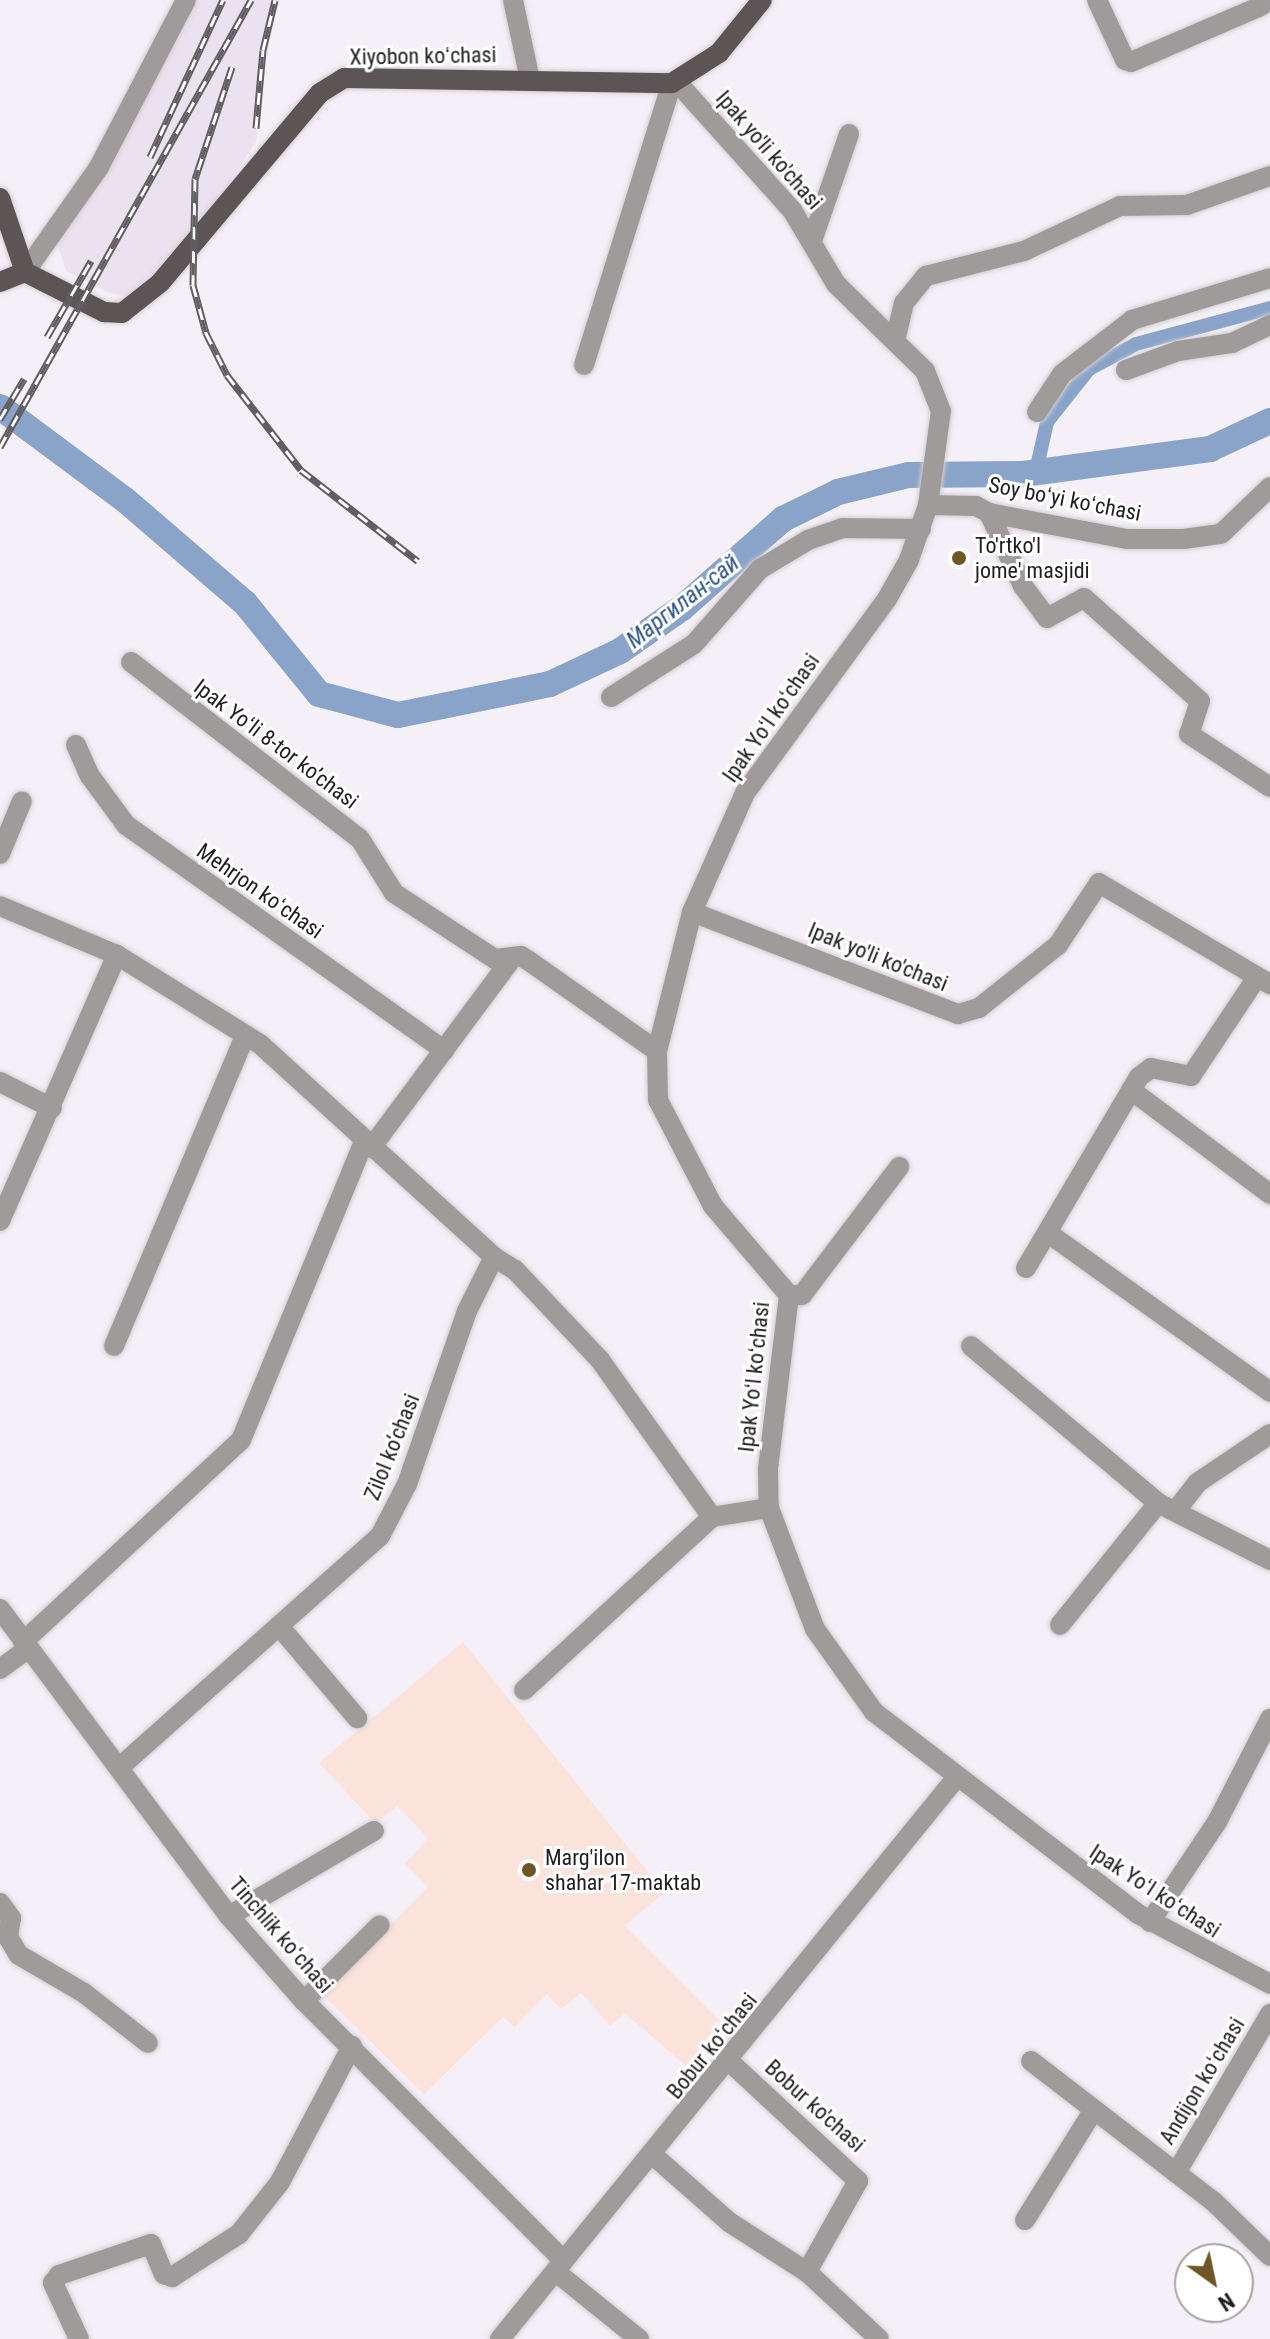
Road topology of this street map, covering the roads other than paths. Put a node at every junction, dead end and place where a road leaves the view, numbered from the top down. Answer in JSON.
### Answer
{"nodes":[{"id":1,"x":186,"y":0,"type":"edge"},
{"id":2,"x":513,"y":0,"type":"edge"},
{"id":3,"x":762,"y":0,"type":"edge"},
{"id":4,"x":1097,"y":0,"type":"edge"},
{"id":5,"x":1261,"y":6,"type":"dead end"},
{"id":6,"x":530,"y":80,"type":"junction"},
{"id":7,"x":675,"y":82,"type":"junction"},
{"id":8,"x":849,"y":134,"type":"dead end"},
{"id":9,"x":1270,"y":176,"type":"edge"},
{"id":10,"x":0,"y":198,"type":"edge"},
{"id":11,"x":6,"y":238,"type":"edge"},
{"id":12,"x":813,"y":238,"type":"junction"},
{"id":13,"x":25,"y":272,"type":"junction"},
{"id":14,"x":1270,"y":278,"type":"edge"},
{"id":15,"x":0,"y":282,"type":"edge"},
{"id":16,"x":1270,"y":325,"type":"edge"},
{"id":17,"x":896,"y":337,"type":"junction"},
{"id":18,"x":584,"y":365,"type":"dead end"},
{"id":19,"x":1126,"y":370,"type":"dead end"},
{"id":20,"x":1037,"y":412,"type":"dead end"},
{"id":21,"x":1270,"y":487,"type":"edge"},
{"id":22,"x":929,"y":495,"type":"junction"},
{"id":23,"x":989,"y":513,"type":"junction"},
{"id":24,"x":921,"y":529,"type":"junction"},
{"id":25,"x":131,"y":662,"type":"dead end"},
{"id":26,"x":611,"y":697,"type":"dead end"},
{"id":27,"x":76,"y":745,"type":"dead end"},
{"id":28,"x":1270,"y":787,"type":"edge"},
{"id":29,"x":22,"y":801,"type":"dead end"},
{"id":30,"x":0,"y":854,"type":"edge"},
{"id":31,"x":0,"y":906,"type":"edge"},
{"id":32,"x":692,"y":912,"type":"junction"},
{"id":33,"x":117,"y":955,"type":"junction"},
{"id":34,"x":513,"y":957,"type":"junction"},
{"id":35,"x":1264,"y":981,"type":"edge"},
{"id":36,"x":245,"y":1036,"type":"junction"},
{"id":37,"x":444,"y":1050,"type":"junction"},
{"id":38,"x":657,"y":1051,"type":"junction"},
{"id":39,"x":0,"y":1082,"type":"edge"},
{"id":40,"x":1131,"y":1090,"type":"junction"},
{"id":41,"x":52,"y":1108,"type":"junction"},
{"id":42,"x":368,"y":1145,"type":"junction"},
{"id":43,"x":899,"y":1167,"type":"dead end"},
{"id":44,"x":1270,"y":1194,"type":"edge"},
{"id":45,"x":0,"y":1221,"type":"edge"},
{"id":46,"x":1048,"y":1233,"type":"junction"},
{"id":47,"x":494,"y":1257,"type":"junction"},
{"id":48,"x":1026,"y":1268,"type":"dead end"},
{"id":49,"x":789,"y":1295,"type":"junction"},
{"id":50,"x":114,"y":1346,"type":"dead end"},
{"id":51,"x":971,"y":1346,"type":"dead end"},
{"id":52,"x":1270,"y":1392,"type":"edge"},
{"id":53,"x":1270,"y":1434,"type":"edge"},
{"id":54,"x":1167,"y":1506,"type":"junction"},
{"id":55,"x":769,"y":1508,"type":"junction"},
{"id":56,"x":712,"y":1517,"type":"junction"},
{"id":57,"x":1270,"y":1560,"type":"edge"},
{"id":58,"x":0,"y":1609,"type":"edge"},
{"id":59,"x":1060,"y":1625,"type":"dead end"},
{"id":60,"x":279,"y":1626,"type":"junction"},
{"id":61,"x":25,"y":1645,"type":"junction"},
{"id":62,"x":0,"y":1669,"type":"edge"},
{"id":63,"x":524,"y":1690,"type":"dead end"},
{"id":64,"x":357,"y":1718,"type":"dead end"},
{"id":65,"x":1270,"y":1719,"type":"edge"},
{"id":66,"x":119,"y":1768,"type":"junction"},
{"id":67,"x":956,"y":1778,"type":"junction"},
{"id":68,"x":374,"y":1831,"type":"dead end"},
{"id":69,"x":0,"y":1903,"type":"edge"},
{"id":70,"x":229,"y":1916,"type":"junction"},
{"id":71,"x":1150,"y":1922,"type":"junction"},
{"id":72,"x":380,"y":1925,"type":"dead end"},
{"id":73,"x":1270,"y":1984,"type":"edge"},
{"id":74,"x":304,"y":2001,"type":"junction"},
{"id":75,"x":1270,"y":2014,"type":"edge"},
{"id":76,"x":148,"y":2043,"type":"dead end"},
{"id":77,"x":352,"y":2046,"type":"junction"},
{"id":78,"x":1031,"y":2061,"type":"dead end"},
{"id":79,"x":730,"y":2062,"type":"junction"},
{"id":80,"x":1093,"y":2111,"type":"junction"},
{"id":81,"x":654,"y":2156,"type":"junction"},
{"id":82,"x":1176,"y":2173,"type":"junction"},
{"id":83,"x":1025,"y":2220,"type":"dead end"},
{"id":84,"x":1270,"y":2256,"type":"edge"},
{"id":85,"x":559,"y":2266,"type":"junction"},
{"id":86,"x":807,"y":2272,"type":"junction"},
{"id":87,"x":79,"y":2339,"type":"edge"},
{"id":88,"x":500,"y":2339,"type":"edge"},
{"id":89,"x":639,"y":2339,"type":"edge"},
{"id":90,"x":879,"y":2339,"type":"edge"}],
"edges":[{"from":1,"to":13,"type":"street"},
{"from":2,"to":6,"type":"street"},
{"from":3,"to":7,"type":"main road"},
{"from":4,"to":5,"type":"street"},
{"from":6,"to":7,"type":"main road","name":"Xiyobon koʻchasi"},
{"from":6,"to":13,"type":"main road","name":"Xiyobon koʻchasi"},
{"from":7,"to":12,"type":"street","name":"Ipak yo'li ko'chasi"},
{"from":7,"to":18,"type":"street"},
{"from":8,"to":12,"type":"street"},
{"from":9,"to":17,"type":"street"},
{"from":10,"to":11,"type":"main road"},
{"from":11,"to":13,"type":"main road"},
{"from":12,"to":17,"type":"street","name":"Ipak yo'li ko'chasi"},
{"from":13,"to":15,"type":"main road"},
{"from":14,"to":20,"type":"street"},
{"from":16,"to":19,"type":"street"},
{"from":17,"to":22,"type":"street","name":"Ipak yo'li ko'chasi"},
{"from":21,"to":23,"type":"street","name":"Soy boʻyi koʻchasi"},
{"from":22,"to":23,"type":"street","name":"Soy boʻyi koʻchasi"},
{"from":22,"to":24,"type":"street","name":"Ipak Yoʻl koʻchasi"},
{"from":23,"to":28,"type":"street"},
{"from":24,"to":26,"type":"street"},
{"from":24,"to":32,"type":"street","name":"Ipak Yoʻl koʻchasi"},
{"from":25,"to":34,"type":"street","name":"Ipak Yoʻli 8-tor koʼchasi"},
{"from":27,"to":37,"type":"street","name":"Mehrjon koʻchasi"},
{"from":29,"to":30,"type":"street"},
{"from":31,"to":33,"type":"street"},
{"from":32,"to":35,"type":"street","name":"Ipak yo'li ko'chasi"},
{"from":32,"to":38,"type":"street","name":"Ipak Yoʻl koʻchasi"},
{"from":33,"to":36,"type":"street"},
{"from":33,"to":41,"type":"street"},
{"from":34,"to":37,"type":"street"},
{"from":34,"to":38,"type":"street","name":"Ipak Yoʻli 8-tor koʼchasi"},
{"from":35,"to":40,"type":"street"},
{"from":36,"to":42,"type":"street"},
{"from":36,"to":50,"type":"street"},
{"from":37,"to":42,"type":"street"},
{"from":38,"to":49,"type":"street","name":"Ipak Yoʻl koʻchasi"},
{"from":39,"to":41,"type":"street"},
{"from":40,"to":44,"type":"street"},
{"from":40,"to":46,"type":"street"},
{"from":41,"to":45,"type":"street"},
{"from":42,"to":47,"type":"street"},
{"from":42,"to":61,"type":"street"},
{"from":43,"to":49,"type":"street"},
{"from":46,"to":48,"type":"street"},
{"from":46,"to":52,"type":"street"},
{"from":47,"to":56,"type":"street"},
{"from":47,"to":60,"type":"street","name":"Zilol ko‘chasi"},
{"from":49,"to":55,"type":"street","name":"Ipak Yoʻl koʻchasi"},
{"from":51,"to":54,"type":"street"},
{"from":53,"to":54,"type":"street"},
{"from":54,"to":57,"type":"street"},
{"from":54,"to":59,"type":"street"},
{"from":55,"to":56,"type":"street"},
{"from":55,"to":67,"type":"street","name":"Ipak Yoʻl koʻchasi"},
{"from":56,"to":63,"type":"street"},
{"from":58,"to":61,"type":"street","name":"Tinchlik koʻchasi"},
{"from":60,"to":64,"type":"street"},
{"from":60,"to":66,"type":"street","name":"Zilol ko‘chasi"},
{"from":61,"to":62,"type":"street"},
{"from":61,"to":66,"type":"street","name":"Tinchlik koʻchasi"},
{"from":65,"to":71,"type":"street"},
{"from":66,"to":70,"type":"street","name":"Tinchlik koʻchasi"},
{"from":67,"to":71,"type":"street","name":"Ipak Yoʻl koʻchasi"},
{"from":67,"to":79,"type":"street","name":"Bobur koʻchasi"},
{"from":68,"to":70,"type":"street"},
{"from":69,"to":76,"type":"street"},
{"from":70,"to":74,"type":"street","name":"Tinchlik koʻchasi"},
{"from":71,"to":73,"type":"street","name":"Ipak Yoʻl koʻchasi"},
{"from":72,"to":74,"type":"street"},
{"from":74,"to":77,"type":"street","name":"Tinchlik koʻchasi"},
{"from":75,"to":82,"type":"street","name":"Andijon koʻchasi"},
{"from":77,"to":85,"type":"street","name":"Tinchlik koʻchasi"},
{"from":77,"to":87,"type":"street"},
{"from":78,"to":80,"type":"street","name":"Andijon koʻchasi"},
{"from":79,"to":81,"type":"street","name":"Bobur koʻchasi"},
{"from":79,"to":86,"type":"street","name":"Bobur ko'chasi"},
{"from":80,"to":82,"type":"street","name":"Andijon koʻchasi"},
{"from":80,"to":83,"type":"street"},
{"from":81,"to":85,"type":"street","name":"Bobur koʻchasi"},
{"from":81,"to":86,"type":"street"},
{"from":82,"to":84,"type":"street","name":"Andijon koʻchasi"},
{"from":85,"to":88,"type":"street","name":"Bobur koʻchasi"},
{"from":85,"to":89,"type":"street"},
{"from":86,"to":90,"type":"street"}]}
